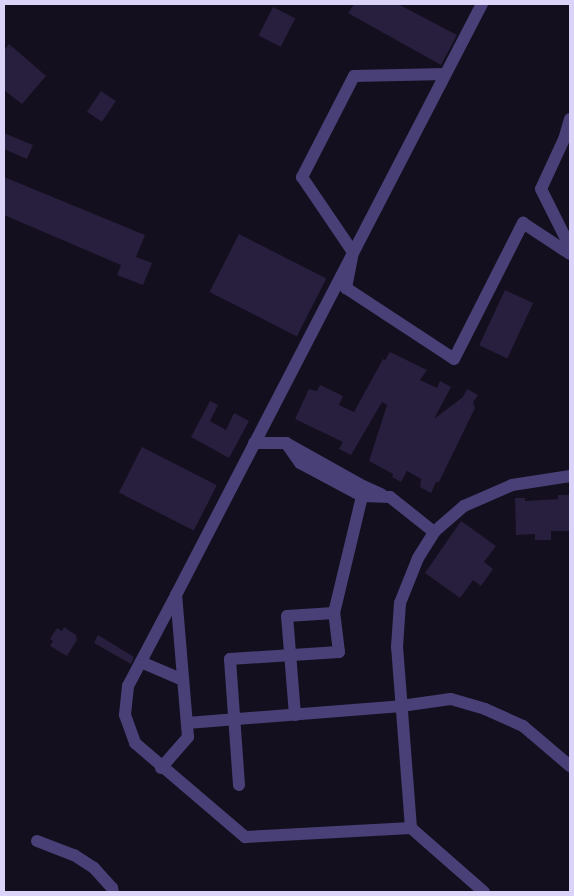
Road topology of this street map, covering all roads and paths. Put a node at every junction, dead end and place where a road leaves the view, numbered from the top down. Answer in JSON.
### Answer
{"nodes":[{"id":1,"x":482,"y":4,"type":"edge"},
{"id":2,"x":445,"y":74,"type":"junction"},
{"id":3,"x":570,"y":119,"type":"edge"},
{"id":4,"x":570,"y":247,"type":"edge"},
{"id":5,"x":353,"y":252,"type":"junction"},
{"id":6,"x":570,"y":254,"type":"edge"},
{"id":7,"x":286,"y":442,"type":"junction"},
{"id":8,"x":254,"y":443,"type":"junction"},
{"id":9,"x":570,"y":476,"type":"edge"},
{"id":10,"x":362,"y":496,"type":"junction"},
{"id":11,"x":390,"y":497,"type":"junction"},
{"id":12,"x":434,"y":532,"type":"junction"},
{"id":13,"x":176,"y":595,"type":"junction"},
{"id":14,"x":334,"y":613,"type":"junction"},
{"id":15,"x":288,"y":655,"type":"junction"},
{"id":16,"x":141,"y":662,"type":"junction"},
{"id":17,"x":183,"y":680,"type":"junction"},
{"id":18,"x":401,"y":706,"type":"junction"},
{"id":19,"x":295,"y":715,"type":"junction"},
{"id":20,"x":234,"y":721,"type":"junction"},
{"id":21,"x":188,"y":723,"type":"junction"},
{"id":22,"x":570,"y":766,"type":"edge"},
{"id":23,"x":161,"y":768,"type":"junction"},
{"id":24,"x":239,"y":785,"type":"dead end"},
{"id":25,"x":411,"y":828,"type":"junction"},
{"id":26,"x":37,"y":841,"type":"dead end"},
{"id":27,"x":113,"y":892,"type":"edge"},
{"id":28,"x":484,"y":892,"type":"edge"}],
"edges":[{"from":1,"to":2,"type":"street"},
{"from":2,"to":5,"type":"street"},
{"from":2,"to":5,"type":"street"},
{"from":3,"to":4,"type":"street"},
{"from":5,"to":6,"type":"street"},
{"from":5,"to":8,"type":"street"},
{"from":7,"to":8,"type":"street"},
{"from":7,"to":10,"type":"street"},
{"from":7,"to":11,"type":"street"},
{"from":8,"to":13,"type":"street"},
{"from":9,"to":12,"type":"street"},
{"from":10,"to":11,"type":"street"},
{"from":10,"to":14,"type":"street"},
{"from":11,"to":12,"type":"street"},
{"from":12,"to":18,"type":"street"},
{"from":13,"to":16,"type":"street"},
{"from":13,"to":17,"type":"street"},
{"from":14,"to":15,"type":"street"},
{"from":14,"to":15,"type":"street"},
{"from":15,"to":19,"type":"street"},
{"from":15,"to":20,"type":"street"},
{"from":16,"to":17,"type":"street"},
{"from":16,"to":23,"type":"street"},
{"from":17,"to":21,"type":"street"},
{"from":18,"to":19,"type":"street"},
{"from":18,"to":22,"type":"street"},
{"from":18,"to":25,"type":"street"},
{"from":19,"to":20,"type":"street"},
{"from":20,"to":21,"type":"street"},
{"from":20,"to":24,"type":"street"},
{"from":21,"to":23,"type":"street"},
{"from":23,"to":25,"type":"street"},
{"from":25,"to":28,"type":"street"},
{"from":26,"to":27,"type":"street"}]}
